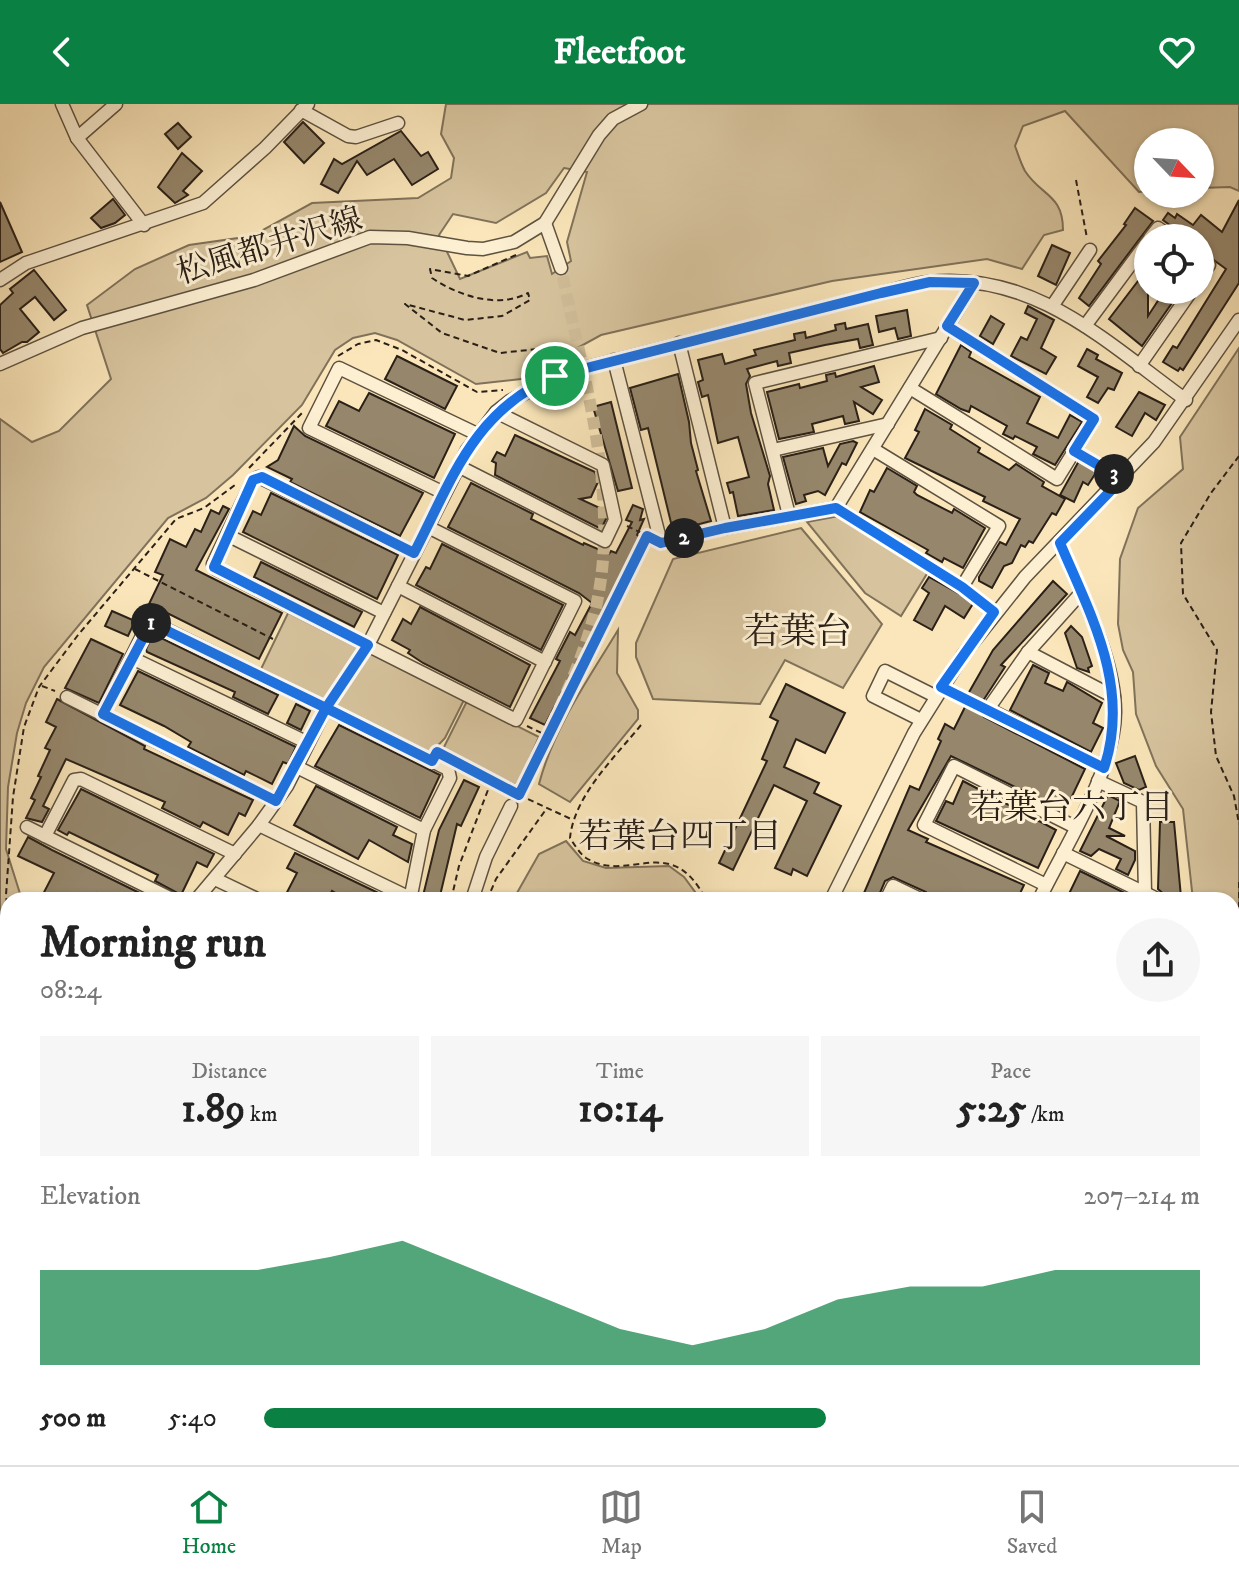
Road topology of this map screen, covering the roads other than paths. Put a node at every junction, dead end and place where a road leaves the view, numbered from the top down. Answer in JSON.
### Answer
{"nodes":[{"id":1,"x":62,"y":104,"type":"edge"},
{"id":2,"x":116,"y":104,"type":"edge"},
{"id":3,"x":641,"y":104,"type":"edge"},
{"id":4,"x":304,"y":107,"type":"edge"},
{"id":5,"x":398,"y":123,"type":"dead end"},
{"id":6,"x":77,"y":138,"type":"junction"},
{"id":7,"x":545,"y":223,"type":"junction"},
{"id":8,"x":144,"y":225,"type":"junction"},
{"id":9,"x":1090,"y":250,"type":"road end"},
{"id":10,"x":1134,"y":260,"type":"edge"},
{"id":11,"x":561,"y":268,"type":"tunnel mouth"},
{"id":12,"x":0,"y":280,"type":"edge"},
{"id":13,"x":974,"y":283,"type":"junction"},
{"id":14,"x":1182,"y":304,"type":"edge"},
{"id":15,"x":1053,"y":305,"type":"junction"},
{"id":16,"x":1239,"y":320,"type":"edge"},
{"id":17,"x":1085,"y":326,"type":"junction"},
{"id":18,"x":944,"y":332,"type":"junction"},
{"id":19,"x":679,"y":343,"type":"junction"},
{"id":20,"x":614,"y":360,"type":"junction"},
{"id":21,"x":0,"y":364,"type":"edge"},
{"id":22,"x":1139,"y":366,"type":"junction"},
{"id":23,"x":910,"y":388,"type":"junction"},
{"id":24,"x":1186,"y":400,"type":"junction"},
{"id":25,"x":496,"y":412,"type":"junction"},
{"id":26,"x":888,"y":424,"type":"junction"},
{"id":27,"x":477,"y":434,"type":"junction"},
{"id":28,"x":873,"y":449,"type":"junction"},
{"id":29,"x":773,"y":450,"type":"junction"},
{"id":30,"x":458,"y":466,"type":"junction"},
{"id":31,"x":444,"y":493,"type":"junction"},
{"id":32,"x":836,"y":508,"type":"junction"},
{"id":33,"x":789,"y":515,"type":"junction"},
{"id":34,"x":428,"y":527,"type":"junction"},
{"id":35,"x":725,"y":528,"type":"junction"},
{"id":36,"x":227,"y":535,"type":"junction"},
{"id":37,"x":1060,"y":543,"type":"junction"},
{"id":38,"x":414,"y":553,"type":"junction"},
{"id":39,"x":398,"y":586,"type":"junction"},
{"id":40,"x":1081,"y":593,"type":"junction"},
{"id":41,"x":384,"y":613,"type":"junction"},
{"id":42,"x":368,"y":645,"type":"junction"},
{"id":43,"x":1028,"y":652,"type":"junction"},
{"id":44,"x":132,"y":658,"type":"junction"},
{"id":45,"x":545,"y":662,"type":"junction"},
{"id":46,"x":938,"y":691,"type":"junction"},
{"id":47,"x":67,"y":697,"type":"road end"},
{"id":48,"x":1114,"y":697,"type":"junction"},
{"id":49,"x":326,"y":708,"type":"junction"},
{"id":50,"x":103,"y":714,"type":"junction"},
{"id":51,"x":921,"y":720,"type":"junction"},
{"id":52,"x":308,"y":743,"type":"junction"},
{"id":53,"x":297,"y":767,"type":"junction"},
{"id":54,"x":1104,"y":768,"type":"junction"},
{"id":55,"x":1098,"y":781,"type":"junction"},
{"id":56,"x":276,"y":801,"type":"junction"},
{"id":57,"x":511,"y":806,"type":"tunnel mouth"},
{"id":58,"x":259,"y":825,"type":"junction"},
{"id":59,"x":27,"y":827,"type":"dead end"},
{"id":60,"x":1075,"y":827,"type":"junction"},
{"id":61,"x":424,"y":830,"type":"junction"},
{"id":62,"x":45,"y":836,"type":"junction"},
{"id":63,"x":1063,"y":853,"type":"junction"},
{"id":64,"x":235,"y":854,"type":"junction"},
{"id":65,"x":215,"y":879,"type":"junction"},
{"id":66,"x":1046,"y":885,"type":"junction"},
{"id":67,"x":158,"y":892,"type":"edge"},
{"id":68,"x":203,"y":892,"type":"edge"},
{"id":69,"x":242,"y":892,"type":"edge"},
{"id":70,"x":396,"y":892,"type":"edge"},
{"id":71,"x":411,"y":892,"type":"edge"},
{"id":72,"x":475,"y":892,"type":"edge"},
{"id":73,"x":835,"y":892,"type":"edge"},
{"id":74,"x":890,"y":892,"type":"edge"},
{"id":75,"x":905,"y":892,"type":"edge"},
{"id":76,"x":1043,"y":892,"type":"edge"},
{"id":77,"x":1143,"y":892,"type":"edge"},
{"id":78,"x":1145,"y":892,"type":"edge"}],
"edges":[{"from":1,"to":6,"type":"street"},
{"from":2,"to":6,"type":"street"},
{"from":3,"to":7,"type":"street","name":"松風都井沢線"},
{"from":4,"to":5,"type":"street"},
{"from":4,"to":8,"type":"street"},
{"from":6,"to":8,"type":"street"},
{"from":7,"to":11,"type":"street"},
{"from":7,"to":21,"type":"street","name":"松風都井沢線"},
{"from":8,"to":12,"type":"street"},
{"from":9,"to":15,"type":"street"},
{"from":10,"to":17,"type":"street"},
{"from":13,"to":15,"type":"street"},
{"from":13,"to":18,"type":"street"},
{"from":13,"to":19,"type":"street"},
{"from":14,"to":22,"type":"street"},
{"from":15,"to":17,"type":"street"},
{"from":16,"to":24,"type":"street"},
{"from":17,"to":22,"type":"street"},
{"from":18,"to":23,"type":"street"},
{"from":18,"to":23,"type":"street"},
{"from":18,"to":29,"type":"street"},
{"from":19,"to":20,"type":"street"},
{"from":19,"to":35,"type":"street"},
{"from":20,"to":25,"type":"street"},
{"from":20,"to":35,"type":"street"},
{"from":22,"to":24,"type":"street"},
{"from":23,"to":26,"type":"street"},
{"from":24,"to":37,"type":"street"},
{"from":25,"to":27,"type":"street"},
{"from":25,"to":30,"type":"street"},
{"from":26,"to":28,"type":"street"},
{"from":26,"to":29,"type":"street"},
{"from":27,"to":30,"type":"street"},
{"from":27,"to":31,"type":"street"},
{"from":28,"to":32,"type":"street"},
{"from":28,"to":32,"type":"street"},
{"from":29,"to":33,"type":"street"},
{"from":30,"to":31,"type":"street"},
{"from":31,"to":34,"type":"street"},
{"from":32,"to":33,"type":"street"},
{"from":33,"to":35,"type":"street"},
{"from":34,"to":38,"type":"street"},
{"from":34,"to":45,"type":"street"},
{"from":36,"to":38,"type":"street"},
{"from":36,"to":41,"type":"street"},
{"from":36,"to":42,"type":"street"},
{"from":37,"to":40,"type":"street"},
{"from":37,"to":46,"type":"street"},
{"from":38,"to":39,"type":"street"},
{"from":39,"to":41,"type":"street"},
{"from":39,"to":45,"type":"street"},
{"from":40,"to":43,"type":"street"},
{"from":40,"to":48,"type":"street"},
{"from":41,"to":42,"type":"street"},
{"from":42,"to":45,"type":"street"},
{"from":43,"to":48,"type":"street"},
{"from":43,"to":54,"type":"street"},
{"from":44,"to":49,"type":"street"},
{"from":44,"to":50,"type":"street"},
{"from":44,"to":52,"type":"street"},
{"from":46,"to":51,"type":"street"},
{"from":46,"to":51,"type":"street"},
{"from":47,"to":50,"type":"street"},
{"from":48,"to":54,"type":"street"},
{"from":49,"to":52,"type":"street"},
{"from":49,"to":61,"type":"street"},
{"from":50,"to":56,"type":"street"},
{"from":51,"to":73,"type":"street"},
{"from":52,"to":53,"type":"street"},
{"from":53,"to":56,"type":"street"},
{"from":53,"to":61,"type":"street"},
{"from":54,"to":55,"type":"street"},
{"from":55,"to":60,"type":"street"},
{"from":55,"to":78,"type":"street"},
{"from":56,"to":58,"type":"street"},
{"from":57,"to":72,"type":"street"},
{"from":58,"to":64,"type":"street"},
{"from":58,"to":70,"type":"street"},
{"from":59,"to":62,"type":"street"},
{"from":60,"to":63,"type":"street"},
{"from":60,"to":66,"type":"street"},
{"from":61,"to":71,"type":"street"},
{"from":62,"to":64,"type":"street"},
{"from":62,"to":67,"type":"street"},
{"from":63,"to":66,"type":"street"},
{"from":63,"to":77,"type":"street"},
{"from":64,"to":65,"type":"street"},
{"from":65,"to":68,"type":"street"},
{"from":65,"to":69,"type":"street"},
{"from":66,"to":76,"type":"street"},
{"from":74,"to":75,"type":"street"}]}
